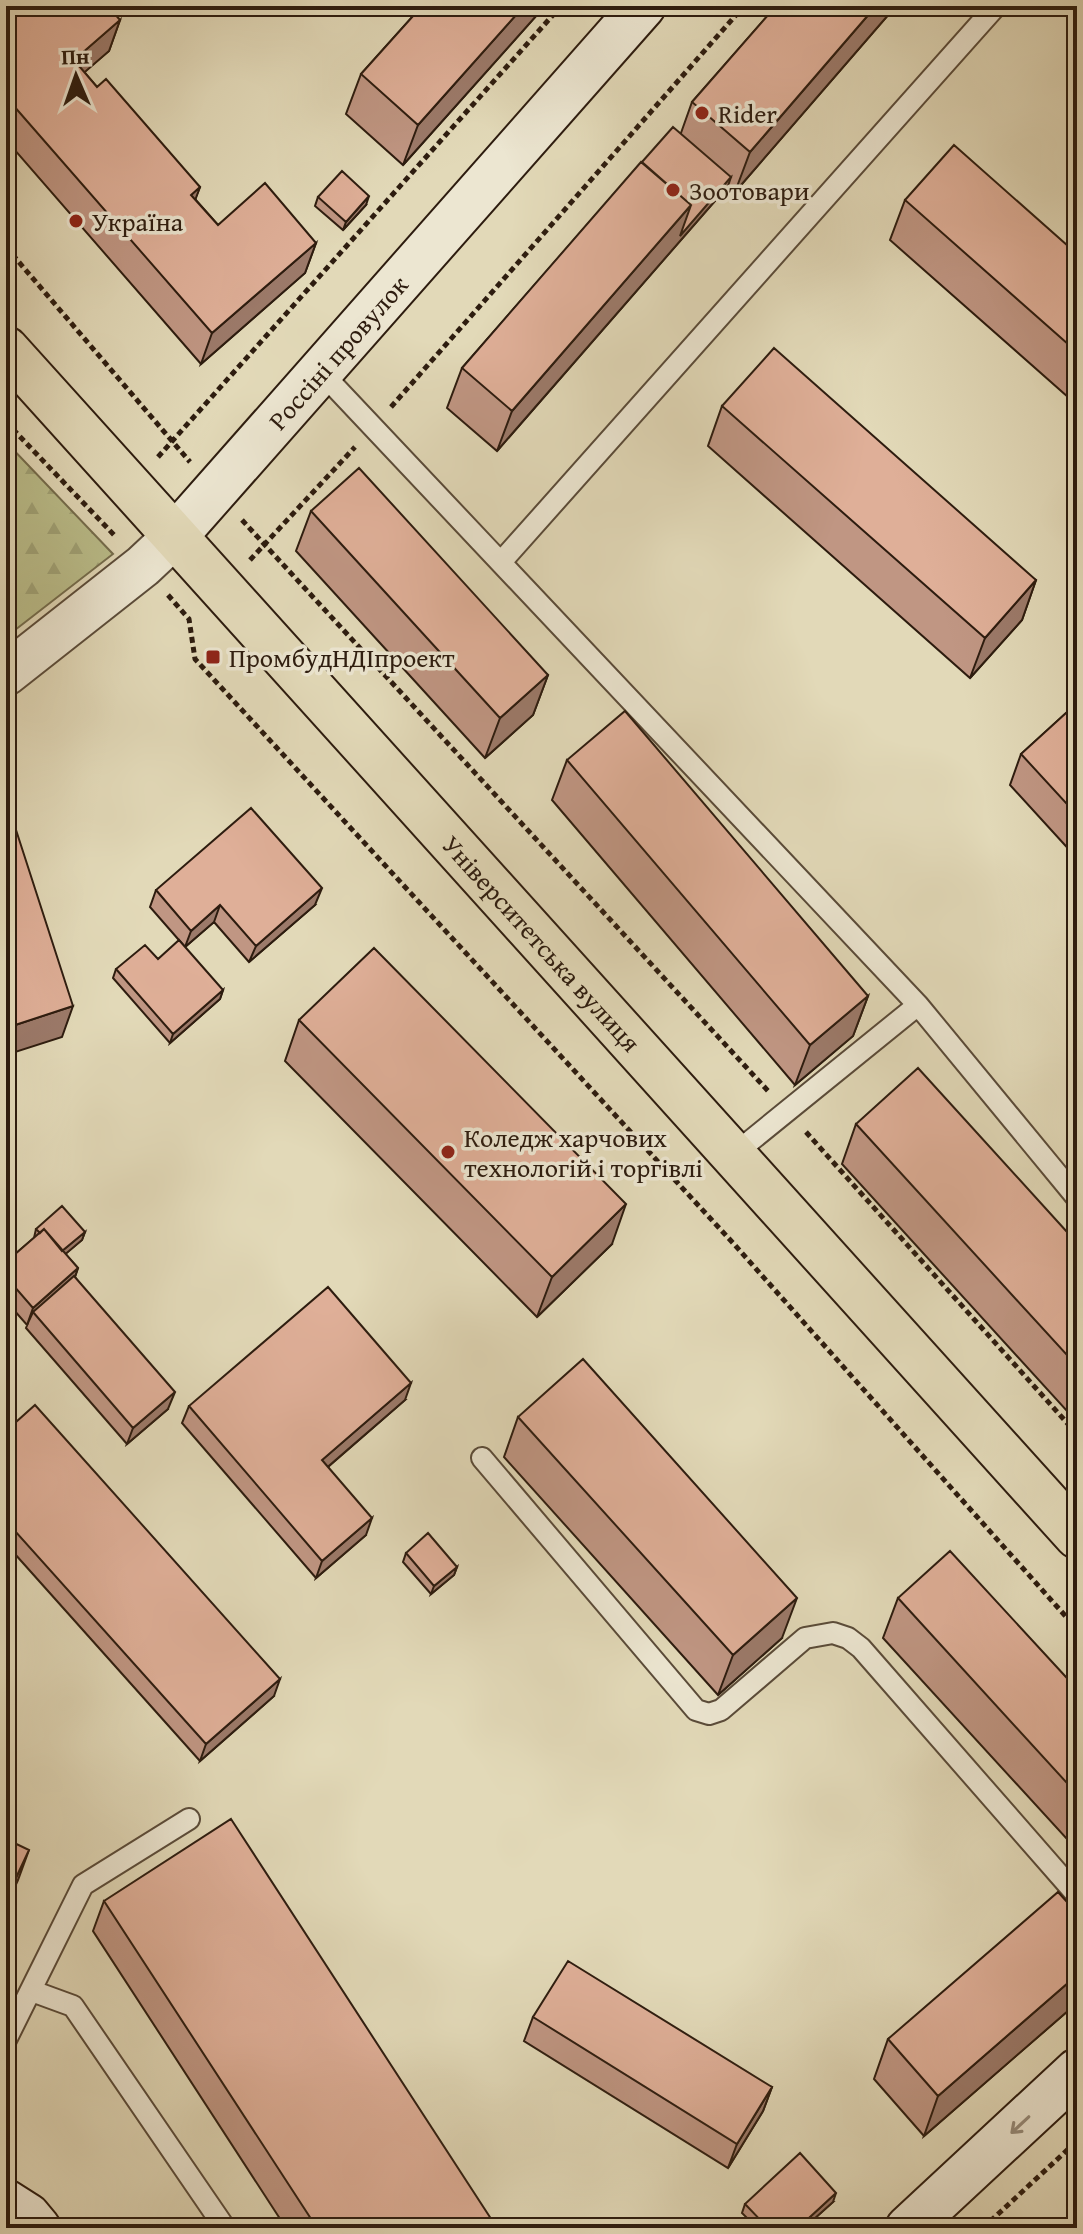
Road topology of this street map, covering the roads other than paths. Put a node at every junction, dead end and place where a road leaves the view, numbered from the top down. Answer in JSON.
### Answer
{"nodes":[{"id":1,"x":643,"y":6,"type":"edge"},
{"id":2,"x":996,"y":6,"type":"edge"},
{"id":3,"x":6,"y":349,"type":"edge"},
{"id":4,"x":321,"y":372,"type":"junction"},
{"id":5,"x":176,"y":535,"type":"junction"},
{"id":6,"x":501,"y":562,"type":"junction"},
{"id":7,"x":6,"y":674,"type":"edge"},
{"id":8,"x":918,"y":1005,"type":"junction"},
{"id":9,"x":733,"y":1155,"type":"junction"},
{"id":10,"x":1077,"y":1198,"type":"edge"},
{"id":11,"x":482,"y":1458,"type":"dead end"},
{"id":12,"x":1077,"y":1536,"type":"edge"},
{"id":13,"x":189,"y":1819,"type":"dead end"},
{"id":14,"x":1077,"y":1895,"type":"edge"},
{"id":15,"x":32,"y":1991,"type":"junction"},
{"id":16,"x":6,"y":2040,"type":"edge"},
{"id":17,"x":1077,"y":2071,"type":"edge"},
{"id":18,"x":6,"y":2202,"type":"edge"},
{"id":19,"x":38,"y":2228,"type":"edge"},
{"id":20,"x":225,"y":2228,"type":"edge"},
{"id":21,"x":908,"y":2228,"type":"edge"}],
"edges":[{"from":1,"to":4,"type":"street","name":"Россіні провулок"},
{"from":2,"to":6,"type":"lane"},
{"from":3,"to":5,"type":"main road","name":"Університетська вулиця"},
{"from":4,"to":5,"type":"street","name":"Россіні провулок"},
{"from":4,"to":6,"type":"lane"},
{"from":5,"to":7,"type":"street","name":"Россіні провулок"},
{"from":5,"to":9,"type":"main road","name":"Університетська вулиця"},
{"from":6,"to":8,"type":"lane"},
{"from":8,"to":9,"type":"lane"},
{"from":8,"to":10,"type":"lane"},
{"from":9,"to":12,"type":"main road","name":"Університетська вулиця"},
{"from":11,"to":14,"type":"lane"},
{"from":13,"to":15,"type":"lane"},
{"from":15,"to":16,"type":"lane"},
{"from":15,"to":20,"type":"lane"},
{"from":17,"to":21,"type":"street","one_way":true},
{"from":18,"to":19,"type":"street"}]}
